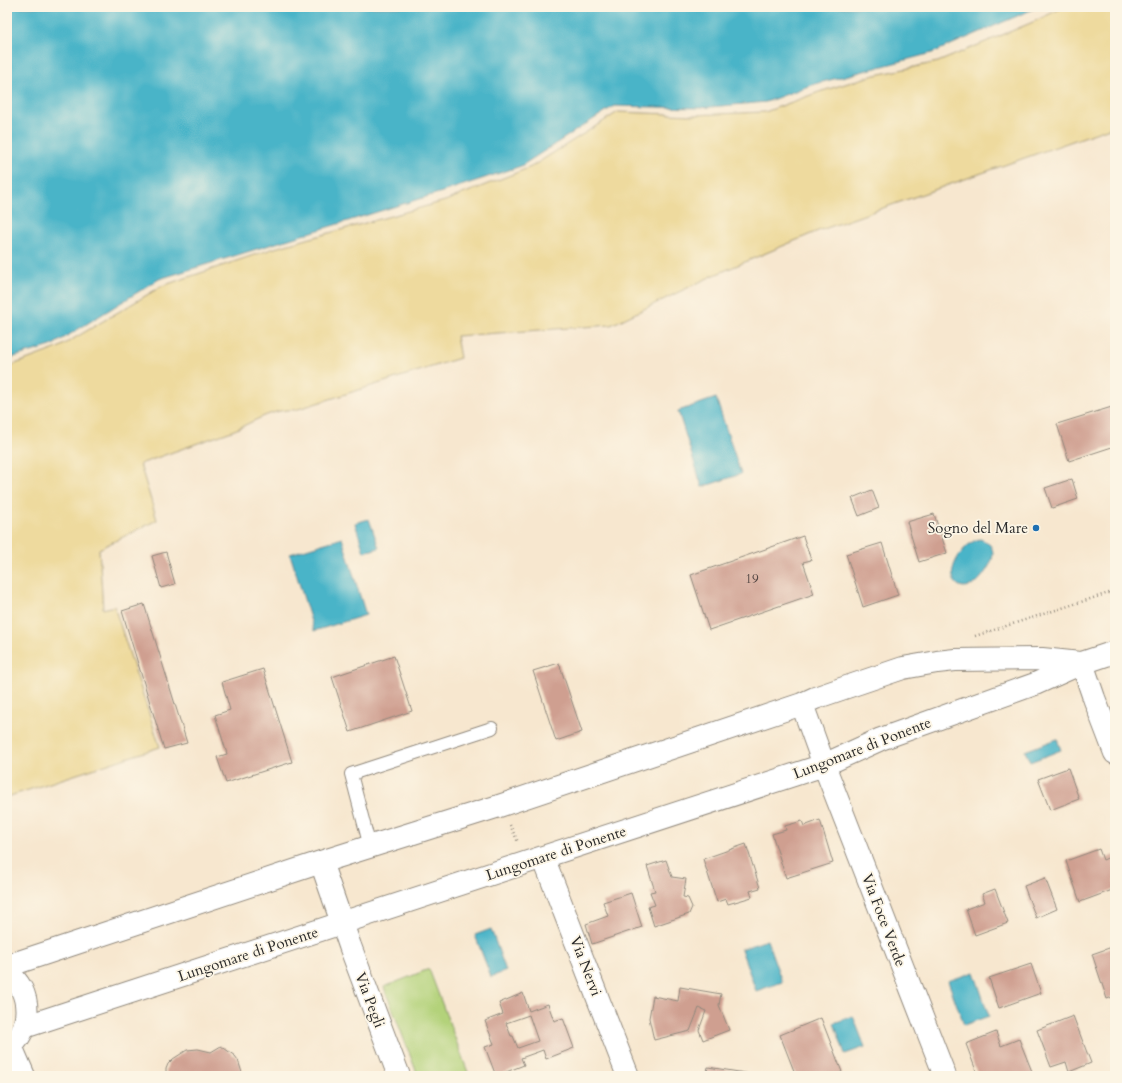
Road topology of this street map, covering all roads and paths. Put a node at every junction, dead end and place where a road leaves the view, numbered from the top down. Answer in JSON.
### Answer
{"nodes":[{"id":1,"x":1115,"y":652,"type":"edge"},
{"id":2,"x":1082,"y":663,"type":"junction"},
{"id":3,"x":802,"y":704,"type":"junction"},
{"id":4,"x":492,"y":728,"type":"dead end"},
{"id":5,"x":1115,"y":753,"type":"edge"},
{"id":6,"x":824,"y":765,"type":"junction"},
{"id":7,"x":370,"y":847,"type":"junction"},
{"id":8,"x":543,"y":857,"type":"junction"},
{"id":9,"x":321,"y":862,"type":"junction"},
{"id":10,"x":342,"y":923,"type":"junction"},
{"id":11,"x":7,"y":966,"type":"edge"},
{"id":12,"x":7,"y":973,"type":"edge"},
{"id":13,"x":24,"y":1027,"type":"junction"},
{"id":14,"x":9,"y":1047,"type":"edge"},
{"id":15,"x":24,"y":1076,"type":"edge"},
{"id":16,"x":399,"y":1076,"type":"edge"},
{"id":17,"x":628,"y":1076,"type":"edge"},
{"id":18,"x":945,"y":1076,"type":"edge"}],
"edges":[{"from":1,"to":2,"type":"street","name":"Lungomare di Ponente"},
{"from":2,"to":3,"type":"street","name":"Lungomare di Ponente"},
{"from":2,"to":5,"type":"street"},
{"from":2,"to":6,"type":"street","name":"Lungomare di Ponente"},
{"from":3,"to":6,"type":"street","name":"Lungomare di Ponente"},
{"from":3,"to":7,"type":"street","name":"Lungomare di Ponente"},
{"from":4,"to":7,"type":"lane"},
{"from":6,"to":8,"type":"street","name":"Lungomare di Ponente"},
{"from":6,"to":18,"type":"street","name":"Via Foce Verde"},
{"from":7,"to":9,"type":"street","name":"Lungomare di Ponente"},
{"from":8,"to":10,"type":"street","name":"Lungomare di Ponente"},
{"from":8,"to":17,"type":"street","name":"Via Nervi"},
{"from":9,"to":10,"type":"street","name":"Via Pegli"},
{"from":9,"to":11,"type":"street","name":"Lungomare di Ponente"},
{"from":10,"to":13,"type":"street","name":"Lungomare di Ponente"},
{"from":10,"to":16,"type":"street","name":"Via Pegli"},
{"from":12,"to":13,"type":"street"},
{"from":13,"to":14,"type":"street"},
{"from":14,"to":15,"type":"street"}]}
